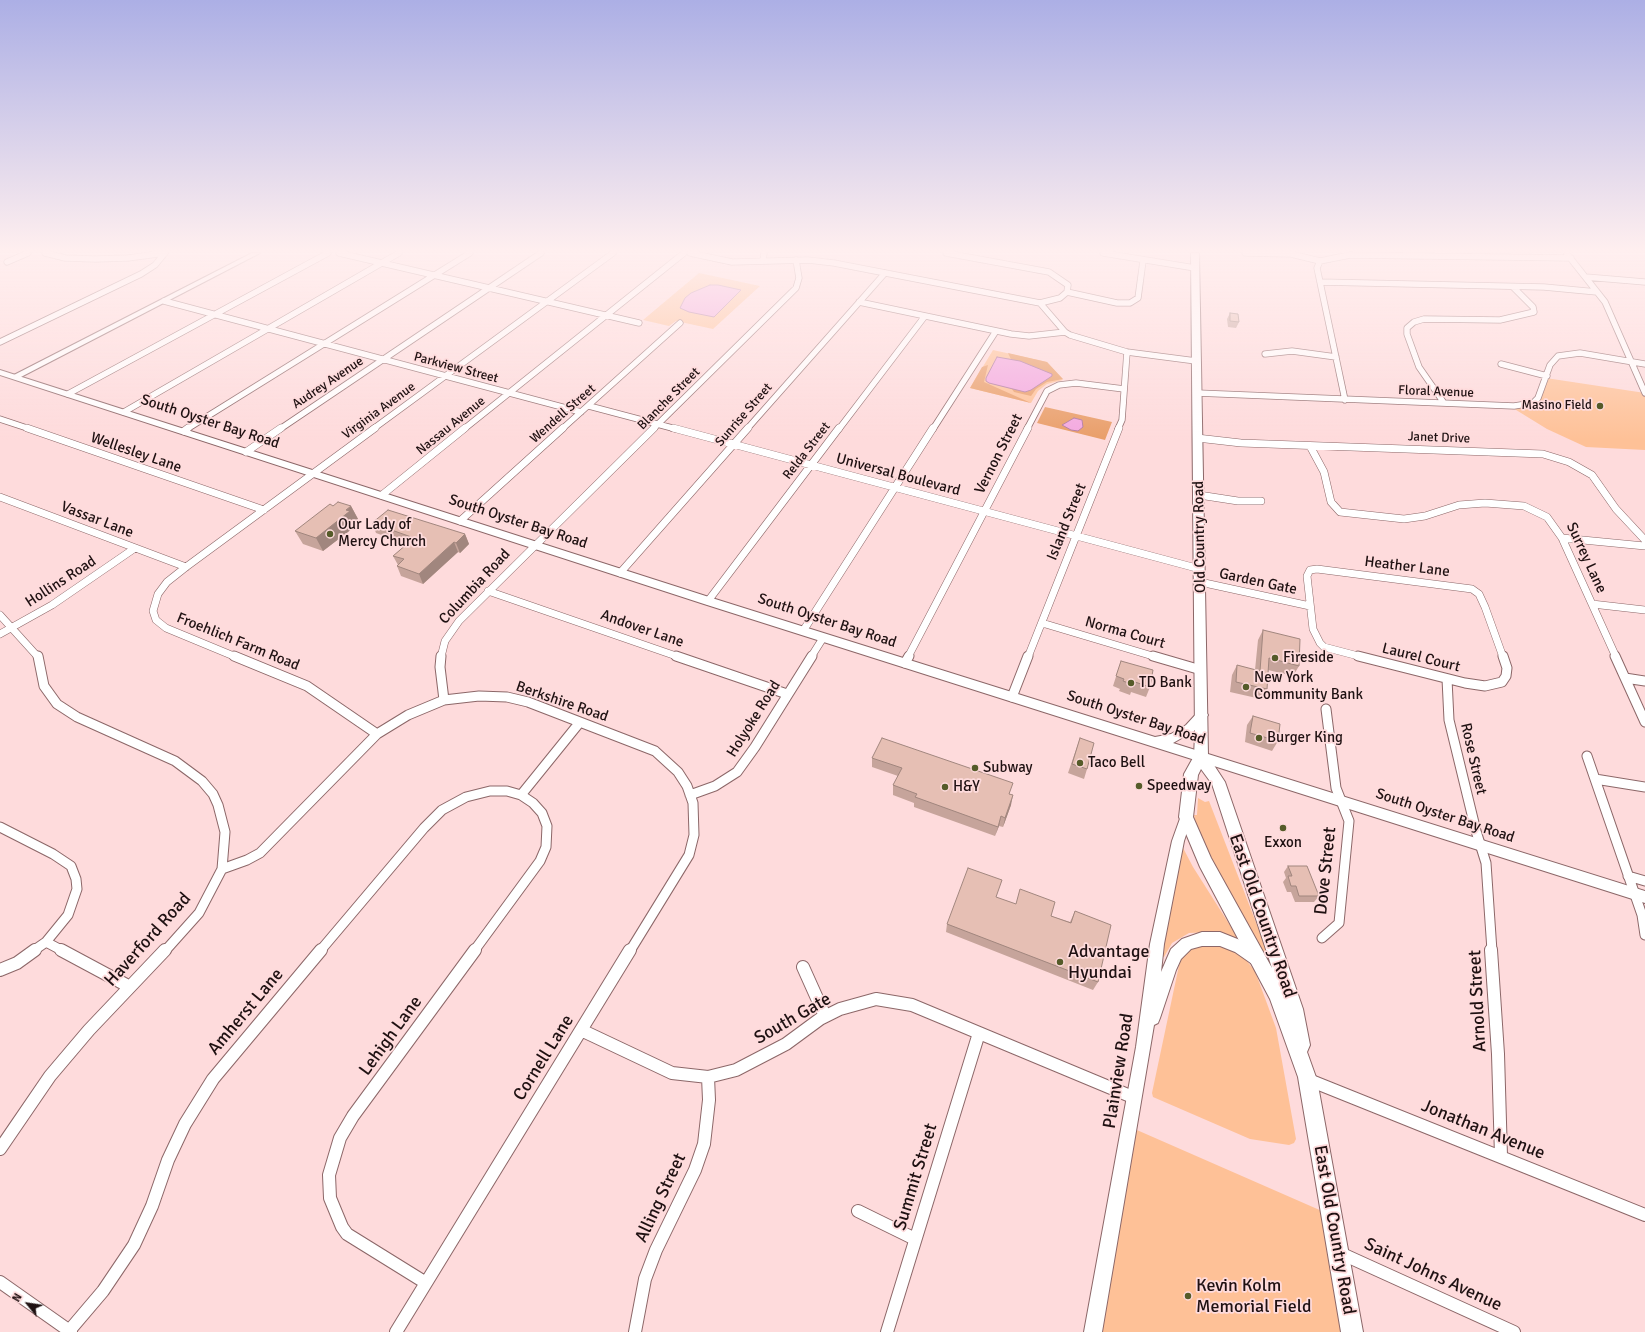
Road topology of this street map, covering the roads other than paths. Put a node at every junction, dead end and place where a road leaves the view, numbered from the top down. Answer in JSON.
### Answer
{"nodes":[{"id":1,"x":56,"y":315,"type":"edge"},
{"id":2,"x":134,"y":315,"type":"edge"},
{"id":3,"x":213,"y":315,"type":"edge"},
{"id":4,"x":219,"y":315,"type":"edge"},
{"id":5,"x":293,"y":315,"type":"edge"},
{"id":6,"x":370,"y":315,"type":"edge"},
{"id":7,"x":449,"y":315,"type":"edge"},
{"id":8,"x":527,"y":315,"type":"edge"},
{"id":9,"x":606,"y":315,"type":"joint"},
{"id":10,"x":769,"y":315,"type":"edge"},
{"id":11,"x":847,"y":315,"type":"edge"},
{"id":12,"x":921,"y":315,"type":"edge"},
{"id":13,"x":1050,"y":315,"type":"edge"},
{"id":14,"x":1196,"y":315,"type":"edge"},
{"id":15,"x":1327,"y":315,"type":"edge"},
{"id":16,"x":1525,"y":315,"type":"edge"},
{"id":17,"x":1611,"y":315,"type":"edge"},
{"id":18,"x":925,"y":316,"type":"junction"},
{"id":19,"x":638,"y":323,"type":"dead end"},
{"id":20,"x":680,"y":323,"type":"dead end"},
{"id":21,"x":269,"y":329,"type":"junction"},
{"id":22,"x":996,"y":331,"type":"junction"},
{"id":23,"x":1065,"y":332,"type":"junction"},
{"id":24,"x":0,"y":342,"type":"edge"},
{"id":25,"x":324,"y":344,"type":"junction"},
{"id":26,"x":1127,"y":352,"type":"junction"},
{"id":27,"x":1265,"y":354,"type":"dead end"},
{"id":28,"x":1336,"y":357,"type":"junction"},
{"id":29,"x":383,"y":360,"type":"junction"},
{"id":30,"x":1196,"y":361,"type":"junction"},
{"id":31,"x":1631,"y":361,"type":"junction"},
{"id":32,"x":1500,"y":364,"type":"dead end"},
{"id":33,"x":1645,"y":364,"type":"edge"},
{"id":34,"x":0,"y":372,"type":"edge"},
{"id":35,"x":444,"y":376,"type":"junction"},
{"id":36,"x":1547,"y":376,"type":"junction"},
{"id":37,"x":14,"y":377,"type":"junction"},
{"id":38,"x":1124,"y":389,"type":"junction"},
{"id":39,"x":1197,"y":393,"type":"junction"},
{"id":40,"x":68,"y":394,"type":"junction"},
{"id":41,"x":508,"y":394,"type":"junction"},
{"id":42,"x":1645,"y":394,"type":"edge"},
{"id":43,"x":1345,"y":400,"type":"junction"},
{"id":44,"x":1444,"y":403,"type":"junction"},
{"id":45,"x":588,"y":406,"type":"junction"},
{"id":46,"x":124,"y":412,"type":"junction"},
{"id":47,"x":581,"y":412,"type":"junction"},
{"id":48,"x":0,"y":419,"type":"edge"},
{"id":49,"x":659,"y":424,"type":"junction"},
{"id":50,"x":184,"y":432,"type":"junction"},
{"id":51,"x":1197,"y":438,"type":"junction"},
{"id":52,"x":733,"y":444,"type":"junction"},
{"id":53,"x":1310,"y":446,"type":"junction"},
{"id":54,"x":246,"y":452,"type":"junction"},
{"id":55,"x":811,"y":465,"type":"junction"},
{"id":56,"x":313,"y":473,"type":"junction"},
{"id":57,"x":895,"y":488,"type":"junction"},
{"id":58,"x":382,"y":495,"type":"junction"},
{"id":59,"x":1199,"y":495,"type":"junction"},
{"id":60,"x":0,"y":497,"type":"edge"},
{"id":61,"x":1260,"y":502,"type":"dead end"},
{"id":62,"x":264,"y":510,"type":"junction"},
{"id":63,"x":984,"y":511,"type":"junction"},
{"id":64,"x":460,"y":521,"type":"junction"},
{"id":65,"x":1076,"y":536,"type":"junction"},
{"id":66,"x":1562,"y":538,"type":"junction"},
{"id":67,"x":1645,"y":540,"type":"edge"},
{"id":68,"x":536,"y":545,"type":"junction"},
{"id":69,"x":1645,"y":546,"type":"edge"},
{"id":70,"x":135,"y":548,"type":"junction"},
{"id":71,"x":186,"y":567,"type":"junction"},
{"id":72,"x":1200,"y":568,"type":"junction"},
{"id":73,"x":620,"y":572,"type":"junction"},
{"id":74,"x":1200,"y":582,"type":"junction"},
{"id":75,"x":488,"y":591,"type":"junction"},
{"id":76,"x":708,"y":601,"type":"junction"},
{"id":77,"x":1592,"y":604,"type":"junction"},
{"id":78,"x":1310,"y":606,"type":"junction"},
{"id":79,"x":1645,"y":610,"type":"edge"},
{"id":80,"x":0,"y":615,"type":"edge"},
{"id":81,"x":1042,"y":623,"type":"junction"},
{"id":82,"x":12,"y":628,"type":"junction"},
{"id":83,"x":804,"y":631,"type":"junction"},
{"id":84,"x":0,"y":634,"type":"edge"},
{"id":85,"x":823,"y":638,"type":"junction"},
{"id":86,"x":905,"y":663,"type":"junction"},
{"id":87,"x":1201,"y":670,"type":"junction"},
{"id":88,"x":1625,"y":678,"type":"junction"},
{"id":89,"x":1447,"y":679,"type":"junction"},
{"id":90,"x":1645,"y":681,"type":"edge"},
{"id":91,"x":1502,"y":682,"type":"joint"},
{"id":92,"x":787,"y":694,"type":"junction"},
{"id":93,"x":1012,"y":697,"type":"junction"},
{"id":94,"x":444,"y":700,"type":"junction"},
{"id":95,"x":1326,"y":709,"type":"dead end"},
{"id":96,"x":1202,"y":715,"type":"junction"},
{"id":97,"x":580,"y":722,"type":"junction"},
{"id":98,"x":1645,"y":722,"type":"edge"},
{"id":99,"x":377,"y":734,"type":"junction"},
{"id":100,"x":1153,"y":742,"type":"junction"},
{"id":101,"x":1587,"y":756,"type":"dead end"},
{"id":102,"x":1201,"y":757,"type":"junction"},
{"id":103,"x":1595,"y":778,"type":"junction"},
{"id":104,"x":1645,"y":787,"type":"edge"},
{"id":105,"x":521,"y":795,"type":"junction"},
{"id":106,"x":690,"y":795,"type":"junction"},
{"id":107,"x":1342,"y":801,"type":"junction"},
{"id":108,"x":1186,"y":817,"type":"junction"},
{"id":109,"x":0,"y":826,"type":"edge"},
{"id":110,"x":1480,"y":845,"type":"junction"},
{"id":111,"x":222,"y":869,"type":"junction"},
{"id":112,"x":1628,"y":876,"type":"junction"},
{"id":113,"x":1645,"y":882,"type":"edge"},
{"id":114,"x":1640,"y":895,"type":"edge"},
{"id":115,"x":1645,"y":935,"type":"edge"},
{"id":116,"x":1322,"y":938,"type":"dead end"},
{"id":117,"x":46,"y":942,"type":"junction"},
{"id":118,"x":1261,"y":965,"type":"junction"},
{"id":119,"x":803,"y":967,"type":"dead end"},
{"id":120,"x":0,"y":970,"type":"edge"},
{"id":121,"x":130,"y":987,"type":"junction"},
{"id":122,"x":825,"y":1016,"type":"junction"},
{"id":123,"x":581,"y":1030,"type":"junction"},
{"id":124,"x":979,"y":1033,"type":"junction"},
{"id":125,"x":1144,"y":1048,"type":"junction"},
{"id":126,"x":708,"y":1077,"type":"junction"},
{"id":127,"x":1308,"y":1080,"type":"junction"},
{"id":128,"x":1135,"y":1098,"type":"junction"},
{"id":129,"x":0,"y":1149,"type":"edge"},
{"id":130,"x":1501,"y":1156,"type":"junction"},
{"id":131,"x":858,"y":1211,"type":"dead end"},
{"id":132,"x":1645,"y":1215,"type":"edge"},
{"id":133,"x":915,"y":1239,"type":"junction"},
{"id":134,"x":1338,"y":1251,"type":"junction"},
{"id":135,"x":0,"y":1282,"type":"edge"},
{"id":136,"x":426,"y":1283,"type":"junction"},
{"id":137,"x":70,"y":1331,"type":"edge"},
{"id":138,"x":396,"y":1332,"type":"edge"},
{"id":139,"x":635,"y":1332,"type":"edge"},
{"id":140,"x":887,"y":1332,"type":"edge"},
{"id":141,"x":1092,"y":1332,"type":"edge"},
{"id":142,"x":1352,"y":1332,"type":"edge"},
{"id":143,"x":1514,"y":1332,"type":"edge"}],
"edges":[{"from":1,"to":24,"type":"street"},
{"from":2,"to":37,"type":"street"},
{"from":3,"to":40,"type":"street"},
{"from":4,"to":21,"type":"street","name":"Parkview Street"},
{"from":5,"to":21,"type":"street"},
{"from":6,"to":25,"type":"street"},
{"from":7,"to":29,"type":"street","name":"Audrey Avenue"},
{"from":8,"to":35,"type":"street","name":"Virginia Avenue"},
{"from":9,"to":19,"type":"street"},
{"from":9,"to":41,"type":"street","name":"Nassau Avenue"},
{"from":10,"to":49,"type":"street","name":"Blanche Street"},
{"from":11,"to":52,"type":"street","name":"Sunrise Street"},
{"from":12,"to":18,"type":"street"},
{"from":13,"to":23,"type":"street"},
{"from":14,"to":30,"type":"main road","name":"Old Country Road"},
{"from":15,"to":28,"type":"street"},
{"from":16,"to":44,"type":"street"},
{"from":17,"to":31,"type":"street"},
{"from":18,"to":22,"type":"street"},
{"from":18,"to":55,"type":"street","name":"Relda Street"},
{"from":20,"to":45,"type":"street","name":"Wendell Street"},
{"from":21,"to":25,"type":"street","name":"Parkview Street"},
{"from":21,"to":46,"type":"street"},
{"from":22,"to":23,"type":"street"},
{"from":22,"to":57,"type":"street"},
{"from":23,"to":26,"type":"street"},
{"from":25,"to":29,"type":"street","name":"Parkview Street"},
{"from":25,"to":50,"type":"street"},
{"from":26,"to":30,"type":"street"},
{"from":26,"to":38,"type":"street","name":"Island Street"},
{"from":27,"to":28,"type":"street"},
{"from":28,"to":43,"type":"street"},
{"from":29,"to":35,"type":"street","name":"Parkview Street"},
{"from":29,"to":54,"type":"street","name":"Audrey Avenue"},
{"from":30,"to":39,"type":"main road","name":"Old Country Road"},
{"from":31,"to":33,"type":"street","name":"Floral Avenue"},
{"from":31,"to":36,"type":"street","name":"Floral Avenue"},
{"from":31,"to":42,"type":"street"},
{"from":32,"to":36,"type":"street"},
{"from":34,"to":37,"type":"main road","name":"South Oyster Bay Road"},
{"from":35,"to":41,"type":"street","name":"Parkview Street"},
{"from":35,"to":56,"type":"street","name":"Virginia Avenue"},
{"from":36,"to":44,"type":"street","name":"Floral Avenue"},
{"from":37,"to":40,"type":"main road","name":"South Oyster Bay Road"},
{"from":38,"to":63,"type":"street","name":"Vernon Street"},
{"from":38,"to":65,"type":"street","name":"Island Street"},
{"from":39,"to":43,"type":"street","name":"Floral Avenue"},
{"from":39,"to":51,"type":"main road","name":"Old Country Road"},
{"from":40,"to":46,"type":"main road","name":"South Oyster Bay Road"},
{"from":41,"to":47,"type":"street","name":"Parkview Street"},
{"from":41,"to":58,"type":"street","name":"Nassau Avenue"},
{"from":43,"to":44,"type":"street","name":"Floral Avenue"},
{"from":45,"to":47,"type":"street","name":"Wendell Street"},
{"from":45,"to":49,"type":"street","name":"Universal Boulevard"},
{"from":46,"to":50,"type":"main road","name":"South Oyster Bay Road"},
{"from":47,"to":64,"type":"street","name":"Wendell Street"},
{"from":48,"to":62,"type":"street","name":"Wellesley Lane"},
{"from":49,"to":52,"type":"street","name":"Universal Boulevard"},
{"from":49,"to":68,"type":"street","name":"Blanche Street"},
{"from":50,"to":54,"type":"main road","name":"South Oyster Bay Road"},
{"from":51,"to":53,"type":"street","name":"Janet Drive"},
{"from":51,"to":59,"type":"main road","name":"Old Country Road"},
{"from":52,"to":55,"type":"street","name":"Universal Boulevard"},
{"from":52,"to":73,"type":"street","name":"Sunrise Street"},
{"from":53,"to":66,"type":"street","name":"Surrey Lane"},
{"from":53,"to":67,"type":"street","name":"Janet Drive"},
{"from":54,"to":56,"type":"main road","name":"South Oyster Bay Road"},
{"from":55,"to":57,"type":"street","name":"Universal Boulevard"},
{"from":55,"to":76,"type":"street","name":"Relda Street"},
{"from":56,"to":58,"type":"main road","name":"South Oyster Bay Road"},
{"from":56,"to":62,"type":"street","name":"Froehlich Farm Road"},
{"from":57,"to":63,"type":"street","name":"Universal Boulevard"},
{"from":57,"to":83,"type":"street"},
{"from":58,"to":64,"type":"main road","name":"South Oyster Bay Road"},
{"from":59,"to":61,"type":"street"},
{"from":59,"to":72,"type":"main road","name":"Old Country Road"},
{"from":60,"to":70,"type":"street","name":"Vassar Lane"},
{"from":62,"to":71,"type":"street","name":"Froehlich Farm Road"},
{"from":63,"to":65,"type":"street","name":"Universal Boulevard"},
{"from":63,"to":86,"type":"street","name":"Vernon Street"},
{"from":64,"to":68,"type":"main road","name":"South Oyster Bay Road"},
{"from":65,"to":72,"type":"street","name":"Universal Boulevard"},
{"from":65,"to":81,"type":"street","name":"Island Street"},
{"from":66,"to":69,"type":"street"},
{"from":66,"to":77,"type":"street","name":"Surrey Lane"},
{"from":68,"to":73,"type":"main road","name":"South Oyster Bay Road"},
{"from":68,"to":75,"type":"street","name":"Columbia Road"},
{"from":70,"to":71,"type":"street","name":"Vassar Lane"},
{"from":70,"to":82,"type":"street","name":"Hollins Road"},
{"from":71,"to":99,"type":"street","name":"Froehlich Farm Road"},
{"from":72,"to":74,"type":"main road","name":"Old Country Road"},
{"from":73,"to":76,"type":"main road","name":"South Oyster Bay Road"},
{"from":74,"to":78,"type":"street","name":"Garden Gate"},
{"from":74,"to":87,"type":"main road","name":"Old Country Road"},
{"from":75,"to":92,"type":"street","name":"Andover Lane"},
{"from":75,"to":94,"type":"street","name":"Columbia Road"},
{"from":76,"to":83,"type":"main road","name":"South Oyster Bay Road"},
{"from":77,"to":79,"type":"street"},
{"from":77,"to":88,"type":"street","name":"Surrey Lane"},
{"from":78,"to":89,"type":"street","name":"Laurel Court"},
{"from":78,"to":91,"type":"street","name":"Heather Lane"},
{"from":80,"to":82,"type":"street","name":"Haverford Road"},
{"from":81,"to":87,"type":"street","name":"Norma Court"},
{"from":81,"to":93,"type":"street","name":"Island Street"},
{"from":82,"to":84,"type":"street","name":"Hollins Road"},
{"from":82,"to":111,"type":"street","name":"Haverford Road"},
{"from":83,"to":85,"type":"main road","name":"South Oyster Bay Road"},
{"from":85,"to":86,"type":"main road","name":"South Oyster Bay Road"},
{"from":85,"to":92,"type":"street","name":"Holyoke Road"},
{"from":86,"to":93,"type":"main road","name":"South Oyster Bay Road"},
{"from":87,"to":96,"type":"main road","name":"Old Country Road"},
{"from":88,"to":90,"type":"street"},
{"from":88,"to":98,"type":"street","name":"Surrey Lane"},
{"from":89,"to":91,"type":"street","name":"Laurel Court"},
{"from":89,"to":110,"type":"street","name":"Rose Street"},
{"from":92,"to":106,"type":"street","name":"Holyoke Road"},
{"from":93,"to":100,"type":"main road","name":"South Oyster Bay Road"},
{"from":94,"to":97,"type":"street","name":"Berkshire Road"},
{"from":94,"to":99,"type":"street","name":"Berkshire Road"},
{"from":95,"to":107,"type":"street","name":"Dove Street"},
{"from":96,"to":100,"type":"main road"},
{"from":96,"to":102,"type":"main road","name":"Old Country Road"},
{"from":97,"to":105,"type":"street"},
{"from":97,"to":106,"type":"street","name":"Berkshire Road"},
{"from":99,"to":111,"type":"street","name":"Berkshire Road"},
{"from":100,"to":102,"type":"main road","name":"South Oyster Bay Road"},
{"from":101,"to":103,"type":"street"},
{"from":102,"to":107,"type":"main road","name":"South Oyster Bay Road"},
{"from":102,"to":108,"type":"main road","name":"Old Country Road"},
{"from":102,"to":127,"type":"main road","name":"East Old Country Road"},
{"from":103,"to":104,"type":"street"},
{"from":103,"to":112,"type":"street"},
{"from":105,"to":136,"type":"street","name":"Lehigh Lane"},
{"from":105,"to":137,"type":"street","name":"Amherst Lane"},
{"from":106,"to":123,"type":"street","name":"Cornell Lane"},
{"from":107,"to":110,"type":"main road","name":"South Oyster Bay Road"},
{"from":107,"to":116,"type":"street","name":"Dove Street"},
{"from":108,"to":118,"type":"main road","name":"East Old Country Road"},
{"from":108,"to":125,"type":"main road","name":"Plainview Road"},
{"from":109,"to":117,"type":"street"},
{"from":110,"to":114,"type":"main road","name":"South Oyster Bay Road"},
{"from":110,"to":130,"type":"street","name":"Arnold Street"},
{"from":111,"to":121,"type":"street","name":"Haverford Road"},
{"from":112,"to":113,"type":"street"},
{"from":112,"to":114,"type":"street"},
{"from":114,"to":115,"type":"street"},
{"from":117,"to":120,"type":"street"},
{"from":117,"to":121,"type":"street"},
{"from":118,"to":125,"type":"main road"},
{"from":118,"to":127,"type":"main road","name":"East Old Country Road"},
{"from":119,"to":122,"type":"street"},
{"from":121,"to":129,"type":"street","name":"Haverford Road"},
{"from":122,"to":124,"type":"street","name":"South Gate"},
{"from":122,"to":126,"type":"street","name":"South Gate"},
{"from":123,"to":126,"type":"street","name":"South Gate"},
{"from":123,"to":136,"type":"street","name":"Cornell Lane"},
{"from":124,"to":128,"type":"street","name":"South Gate"},
{"from":124,"to":133,"type":"street","name":"Summit Street"},
{"from":125,"to":128,"type":"main road","name":"Plainview Road"},
{"from":126,"to":139,"type":"street","name":"Alling Street"},
{"from":127,"to":130,"type":"street","name":"Jonathan Avenue"},
{"from":127,"to":134,"type":"main road","name":"East Old Country Road"},
{"from":128,"to":141,"type":"main road","name":"Plainview Road"},
{"from":130,"to":132,"type":"street","name":"Jonathan Avenue"},
{"from":131,"to":133,"type":"street"},
{"from":133,"to":140,"type":"street","name":"Summit Street"},
{"from":134,"to":142,"type":"main road","name":"East Old Country Road"},
{"from":134,"to":143,"type":"street","name":"Saint Johns Avenue"},
{"from":135,"to":137,"type":"street"},
{"from":136,"to":138,"type":"street","name":"Cornell Lane"}]}
